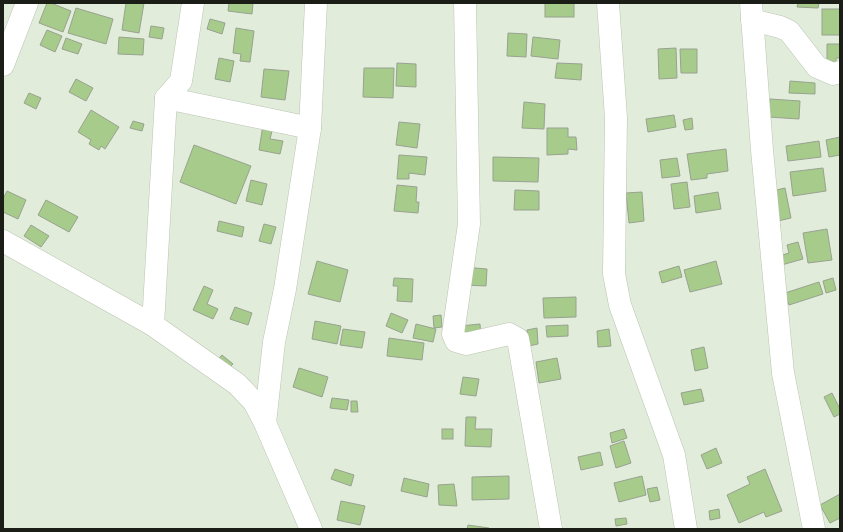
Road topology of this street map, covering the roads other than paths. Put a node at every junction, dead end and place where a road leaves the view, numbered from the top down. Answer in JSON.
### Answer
{"nodes":[{"id":1,"x":27,"y":3,"type":"edge"},
{"id":2,"x":193,"y":3,"type":"edge"},
{"id":3,"x":316,"y":3,"type":"edge"},
{"id":4,"x":465,"y":3,"type":"edge"},
{"id":5,"x":608,"y":3,"type":"edge"},
{"id":6,"x":752,"y":12,"type":"edge"},
{"id":7,"x":3,"y":65,"type":"edge"},
{"id":8,"x":840,"y":72,"type":"edge"},
{"id":9,"x":166,"y":98,"type":"junction"},
{"id":10,"x":310,"y":128,"type":"junction"},
{"id":11,"x":3,"y":241,"type":"edge"},
{"id":12,"x":153,"y":325,"type":"junction"},
{"id":13,"x":265,"y":423,"type":"junction"},
{"id":14,"x":311,"y":529,"type":"edge"},
{"id":15,"x":552,"y":529,"type":"edge"},
{"id":16,"x":686,"y":529,"type":"edge"},
{"id":17,"x":814,"y":529,"type":"edge"}],
"edges":[{"from":1,"to":7,"type":"street"},
{"from":2,"to":9,"type":"street"},
{"from":3,"to":10,"type":"street"},
{"from":4,"to":15,"type":"street"},
{"from":5,"to":16,"type":"street"},
{"from":6,"to":8,"type":"street"},
{"from":6,"to":17,"type":"street"},
{"from":9,"to":10,"type":"street"},
{"from":9,"to":12,"type":"street"},
{"from":10,"to":13,"type":"street"},
{"from":11,"to":12,"type":"street"},
{"from":12,"to":13,"type":"street"},
{"from":13,"to":14,"type":"street"}]}
